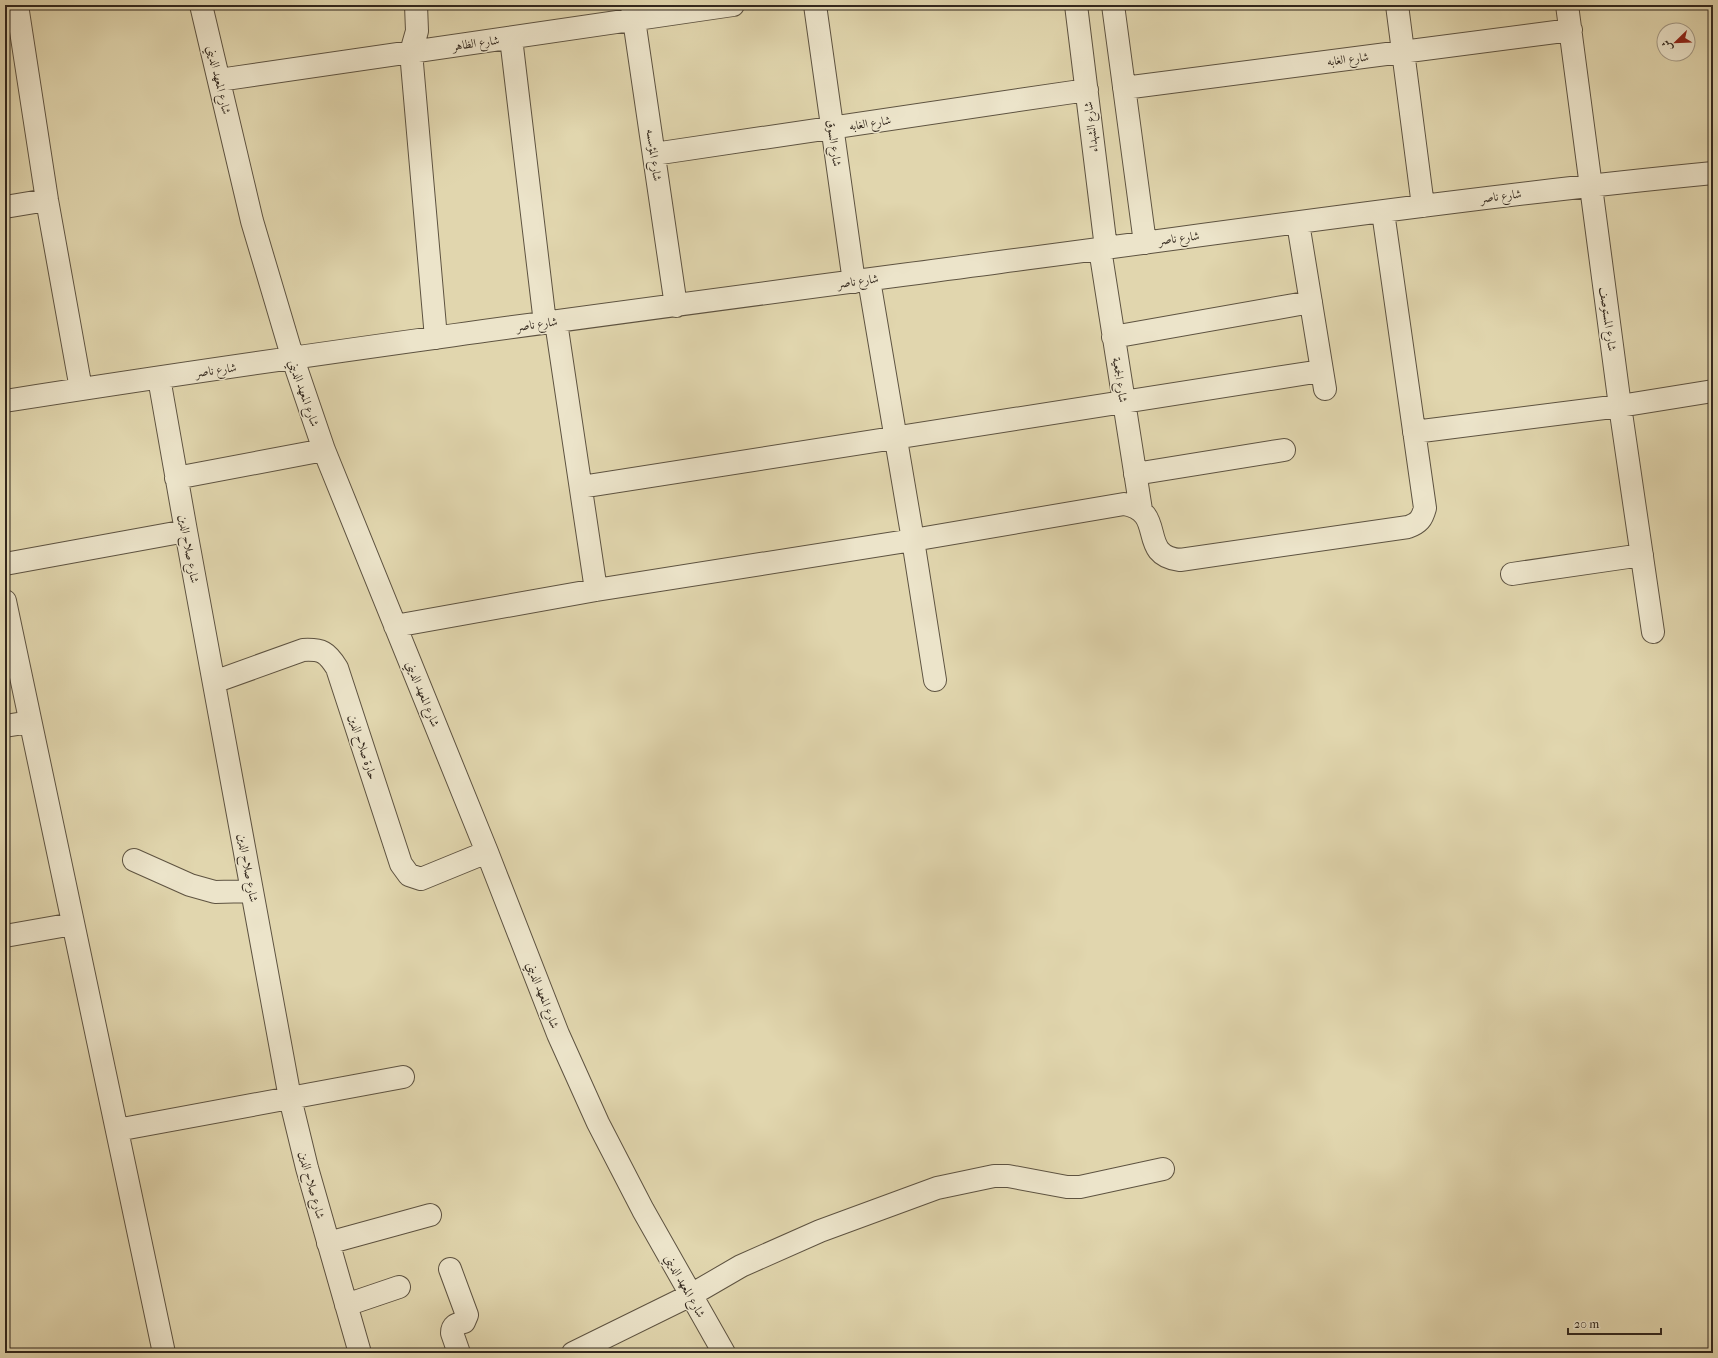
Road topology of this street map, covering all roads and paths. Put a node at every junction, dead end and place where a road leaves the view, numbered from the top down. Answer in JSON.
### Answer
{"nodes":[{"id":1,"x":18,"y":5,"type":"edge"},
{"id":2,"x":201,"y":5,"type":"edge"},
{"id":3,"x":416,"y":5,"type":"edge"},
{"id":4,"x":733,"y":5,"type":"edge"},
{"id":5,"x":815,"y":5,"type":"edge"},
{"id":6,"x":1076,"y":5,"type":"edge"},
{"id":7,"x":1113,"y":5,"type":"edge"},
{"id":8,"x":1397,"y":5,"type":"edge"},
{"id":9,"x":1568,"y":5,"type":"edge"},
{"id":10,"x":633,"y":12,"type":"edge"},
{"id":11,"x":1571,"y":30,"type":"junction"},
{"id":12,"x":511,"y":38,"type":"junction"},
{"id":13,"x":1404,"y":51,"type":"junction"},
{"id":14,"x":411,"y":52,"type":"junction"},
{"id":15,"x":219,"y":80,"type":"junction"},
{"id":16,"x":1124,"y":88,"type":"junction"},
{"id":17,"x":1086,"y":90,"type":"junction"},
{"id":18,"x":832,"y":128,"type":"junction"},
{"id":19,"x":654,"y":154,"type":"junction"},
{"id":20,"x":1713,"y":173,"type":"edge"},
{"id":21,"x":1591,"y":185,"type":"junction"},
{"id":22,"x":47,"y":200,"type":"junction"},
{"id":23,"x":1423,"y":206,"type":"junction"},
{"id":24,"x":5,"y":207,"type":"edge"},
{"id":25,"x":1383,"y":212,"type":"junction"},
{"id":26,"x":1298,"y":223,"type":"junction"},
{"id":27,"x":1145,"y":243,"type":"junction"},
{"id":28,"x":1103,"y":249,"type":"junction"},
{"id":29,"x":862,"y":281,"type":"junction"},
{"id":30,"x":1311,"y":302,"type":"junction"},
{"id":31,"x":676,"y":306,"type":"junction"},
{"id":32,"x":551,"y":322,"type":"junction"},
{"id":33,"x":1113,"y":337,"type":"junction"},
{"id":34,"x":436,"y":338,"type":"junction"},
{"id":35,"x":293,"y":359,"type":"junction"},
{"id":36,"x":159,"y":378,"type":"junction"},
{"id":37,"x":81,"y":390,"type":"junction"},
{"id":38,"x":1713,"y":391,"type":"edge"},
{"id":39,"x":5,"y":402,"type":"edge"},
{"id":40,"x":1124,"y":402,"type":"junction"},
{"id":41,"x":1620,"y":406,"type":"junction"},
{"id":42,"x":1414,"y":432,"type":"junction"},
{"id":43,"x":895,"y":438,"type":"junction"},
{"id":44,"x":324,"y":450,"type":"junction"},
{"id":45,"x":1284,"y":450,"type":"dead end"},
{"id":46,"x":1135,"y":474,"type":"junction"},
{"id":47,"x":176,"y":478,"type":"junction"},
{"id":48,"x":580,"y":486,"type":"junction"},
{"id":49,"x":1141,"y":510,"type":"junction"},
{"id":50,"x":186,"y":531,"type":"junction"},
{"id":51,"x":913,"y":540,"type":"junction"},
{"id":52,"x":1642,"y":555,"type":"junction"},
{"id":53,"x":5,"y":564,"type":"edge"},
{"id":54,"x":1512,"y":574,"type":"dead end"},
{"id":55,"x":596,"y":590,"type":"junction"},
{"id":56,"x":5,"y":601,"type":"edge"},
{"id":57,"x":395,"y":626,"type":"junction"},
{"id":58,"x":1653,"y":632,"type":"dead end"},
{"id":59,"x":935,"y":680,"type":"dead end"},
{"id":60,"x":214,"y":682,"type":"junction"},
{"id":61,"x":30,"y":722,"type":"junction"},
{"id":62,"x":5,"y":726,"type":"edge"},
{"id":63,"x":487,"y":852,"type":"junction"},
{"id":64,"x":134,"y":860,"type":"dead end"},
{"id":65,"x":252,"y":891,"type":"junction"},
{"id":66,"x":73,"y":924,"type":"junction"},
{"id":67,"x":5,"y":936,"type":"edge"},
{"id":68,"x":403,"y":1077,"type":"dead end"},
{"id":69,"x":290,"y":1098,"type":"junction"},
{"id":70,"x":117,"y":1130,"type":"junction"},
{"id":71,"x":1163,"y":1168,"type":"dead end"},
{"id":72,"x":430,"y":1215,"type":"dead end"},
{"id":73,"x":328,"y":1243,"type":"junction"},
{"id":74,"x":450,"y":1269,"type":"dead end"},
{"id":75,"x":399,"y":1287,"type":"dead end"},
{"id":76,"x":691,"y":1295,"type":"junction"},
{"id":77,"x":346,"y":1305,"type":"junction"},
{"id":78,"x":164,"y":1353,"type":"edge"},
{"id":79,"x":360,"y":1353,"type":"edge"},
{"id":80,"x":459,"y":1353,"type":"edge"},
{"id":81,"x":575,"y":1353,"type":"edge"},
{"id":82,"x":724,"y":1353,"type":"edge"}],
"edges":[{"from":1,"to":22,"type":"street"},
{"from":2,"to":15,"type":"street","name":"شارع المعهد الديني"},
{"from":3,"to":14,"type":"street"},
{"from":4,"to":10,"type":"street","name":"شارع الظاهر"},
{"from":5,"to":18,"type":"street","name":"شارع السوق"},
{"from":6,"to":17,"type":"street","name":"شارع الشهداء"},
{"from":7,"to":16,"type":"street"},
{"from":8,"to":13,"type":"street"},
{"from":9,"to":11,"type":"street","name":"شارع المستوصف"},
{"from":10,"to":12,"type":"street","name":"شارع الظاهر"},
{"from":10,"to":19,"type":"street","name":"شارع المؤسسه"},
{"from":11,"to":13,"type":"street","name":"شارع الغابه"},
{"from":11,"to":21,"type":"street","name":"شارع المستوصف"},
{"from":12,"to":14,"type":"street","name":"شارع الظاهر"},
{"from":12,"to":32,"type":"street"},
{"from":13,"to":16,"type":"street","name":"شارع الغابه"},
{"from":13,"to":23,"type":"street"},
{"from":14,"to":15,"type":"street","name":"شارع الظاهر"},
{"from":14,"to":34,"type":"street"},
{"from":15,"to":35,"type":"street","name":"شارع المعهد الديني"},
{"from":16,"to":27,"type":"street"},
{"from":17,"to":18,"type":"street","name":"شارع الغابه"},
{"from":17,"to":28,"type":"street","name":"شارع الشهداء"},
{"from":18,"to":19,"type":"street","name":"شارع الغابه"},
{"from":18,"to":29,"type":"street","name":"شارع السوق"},
{"from":19,"to":31,"type":"street","name":"شارع المؤسسه"},
{"from":20,"to":21,"type":"street","name":"شارع ناصر"},
{"from":21,"to":23,"type":"street","name":"شارع ناصر"},
{"from":21,"to":41,"type":"street","name":"شارع المستوصف"},
{"from":22,"to":24,"type":"street"},
{"from":22,"to":37,"type":"street"},
{"from":23,"to":25,"type":"street","name":"شارع ناصر"},
{"from":25,"to":26,"type":"street","name":"شارع ناصر"},
{"from":25,"to":42,"type":"street"},
{"from":26,"to":27,"type":"street","name":"شارع ناصر"},
{"from":26,"to":30,"type":"street"},
{"from":27,"to":28,"type":"street","name":"شارع ناصر"},
{"from":28,"to":29,"type":"street","name":"شارع ناصر"},
{"from":28,"to":33,"type":"street","name":"شارع الجمعية"},
{"from":29,"to":31,"type":"street","name":"شارع ناصر"},
{"from":29,"to":43,"type":"street","name":"شارع السوق"},
{"from":30,"to":33,"type":"street"},
{"from":30,"to":40,"type":"street"},
{"from":31,"to":32,"type":"street","name":"شارع ناصر"},
{"from":32,"to":34,"type":"street","name":"شارع ناصر"},
{"from":32,"to":48,"type":"street"},
{"from":33,"to":40,"type":"street","name":"شارع الجمعية"},
{"from":34,"to":35,"type":"street","name":"شارع ناصر"},
{"from":35,"to":36,"type":"street","name":"شارع ناصر"},
{"from":35,"to":44,"type":"street","name":"شارع المعهد الديني"},
{"from":36,"to":37,"type":"street","name":"شارع ناصر"},
{"from":36,"to":47,"type":"street","name":"شارع صلاح الدين"},
{"from":37,"to":39,"type":"street","name":"شارع ناصر"},
{"from":38,"to":41,"type":"street"},
{"from":40,"to":43,"type":"street"},
{"from":40,"to":46,"type":"street","name":"شارع الجمعية"},
{"from":41,"to":42,"type":"street"},
{"from":41,"to":52,"type":"street","name":"شارع المستوصف"},
{"from":42,"to":49,"type":"street"},
{"from":43,"to":48,"type":"street"},
{"from":43,"to":51,"type":"street","name":"شارع السوق"},
{"from":44,"to":47,"type":"street"},
{"from":44,"to":57,"type":"street","name":"شارع المعهد الديني"},
{"from":45,"to":46,"type":"street"},
{"from":46,"to":49,"type":"street","name":"شارع الجمعية"},
{"from":47,"to":50,"type":"street","name":"شارع صلاح الدين"},
{"from":48,"to":55,"type":"street"},
{"from":49,"to":51,"type":"street"},
{"from":50,"to":53,"type":"street"},
{"from":50,"to":60,"type":"street","name":"شارع صلاح الدين"},
{"from":51,"to":55,"type":"street"},
{"from":51,"to":59,"type":"street","name":"شارع السوق"},
{"from":52,"to":54,"type":"street"},
{"from":52,"to":58,"type":"street","name":"شارع المستوصف"},
{"from":55,"to":57,"type":"street"},
{"from":56,"to":61,"type":"street"},
{"from":57,"to":63,"type":"street","name":"شارع المعهد الديني"},
{"from":60,"to":63,"type":"street","name":"حارة صلاح الدين"},
{"from":60,"to":65,"type":"street","name":"شارع صلاح الدين"},
{"from":61,"to":62,"type":"street"},
{"from":61,"to":66,"type":"street"},
{"from":63,"to":76,"type":"street","name":"شارع المعهد الديني"},
{"from":64,"to":65,"type":"street"},
{"from":65,"to":69,"type":"street","name":"شارع صلاح الدين"},
{"from":66,"to":67,"type":"street"},
{"from":66,"to":70,"type":"street"},
{"from":68,"to":69,"type":"street"},
{"from":69,"to":70,"type":"street"},
{"from":69,"to":73,"type":"street","name":"شارع صلاح الدين"},
{"from":70,"to":78,"type":"street"},
{"from":71,"to":76,"type":"street"},
{"from":72,"to":73,"type":"street"},
{"from":73,"to":77,"type":"street","name":"شارع صلاح الدين"},
{"from":74,"to":80,"type":"street"},
{"from":75,"to":77,"type":"street"},
{"from":76,"to":81,"type":"street"},
{"from":76,"to":82,"type":"street","name":"شارع المعهد الديني"},
{"from":77,"to":79,"type":"street","name":"شارع صلاح الدين"}]}
